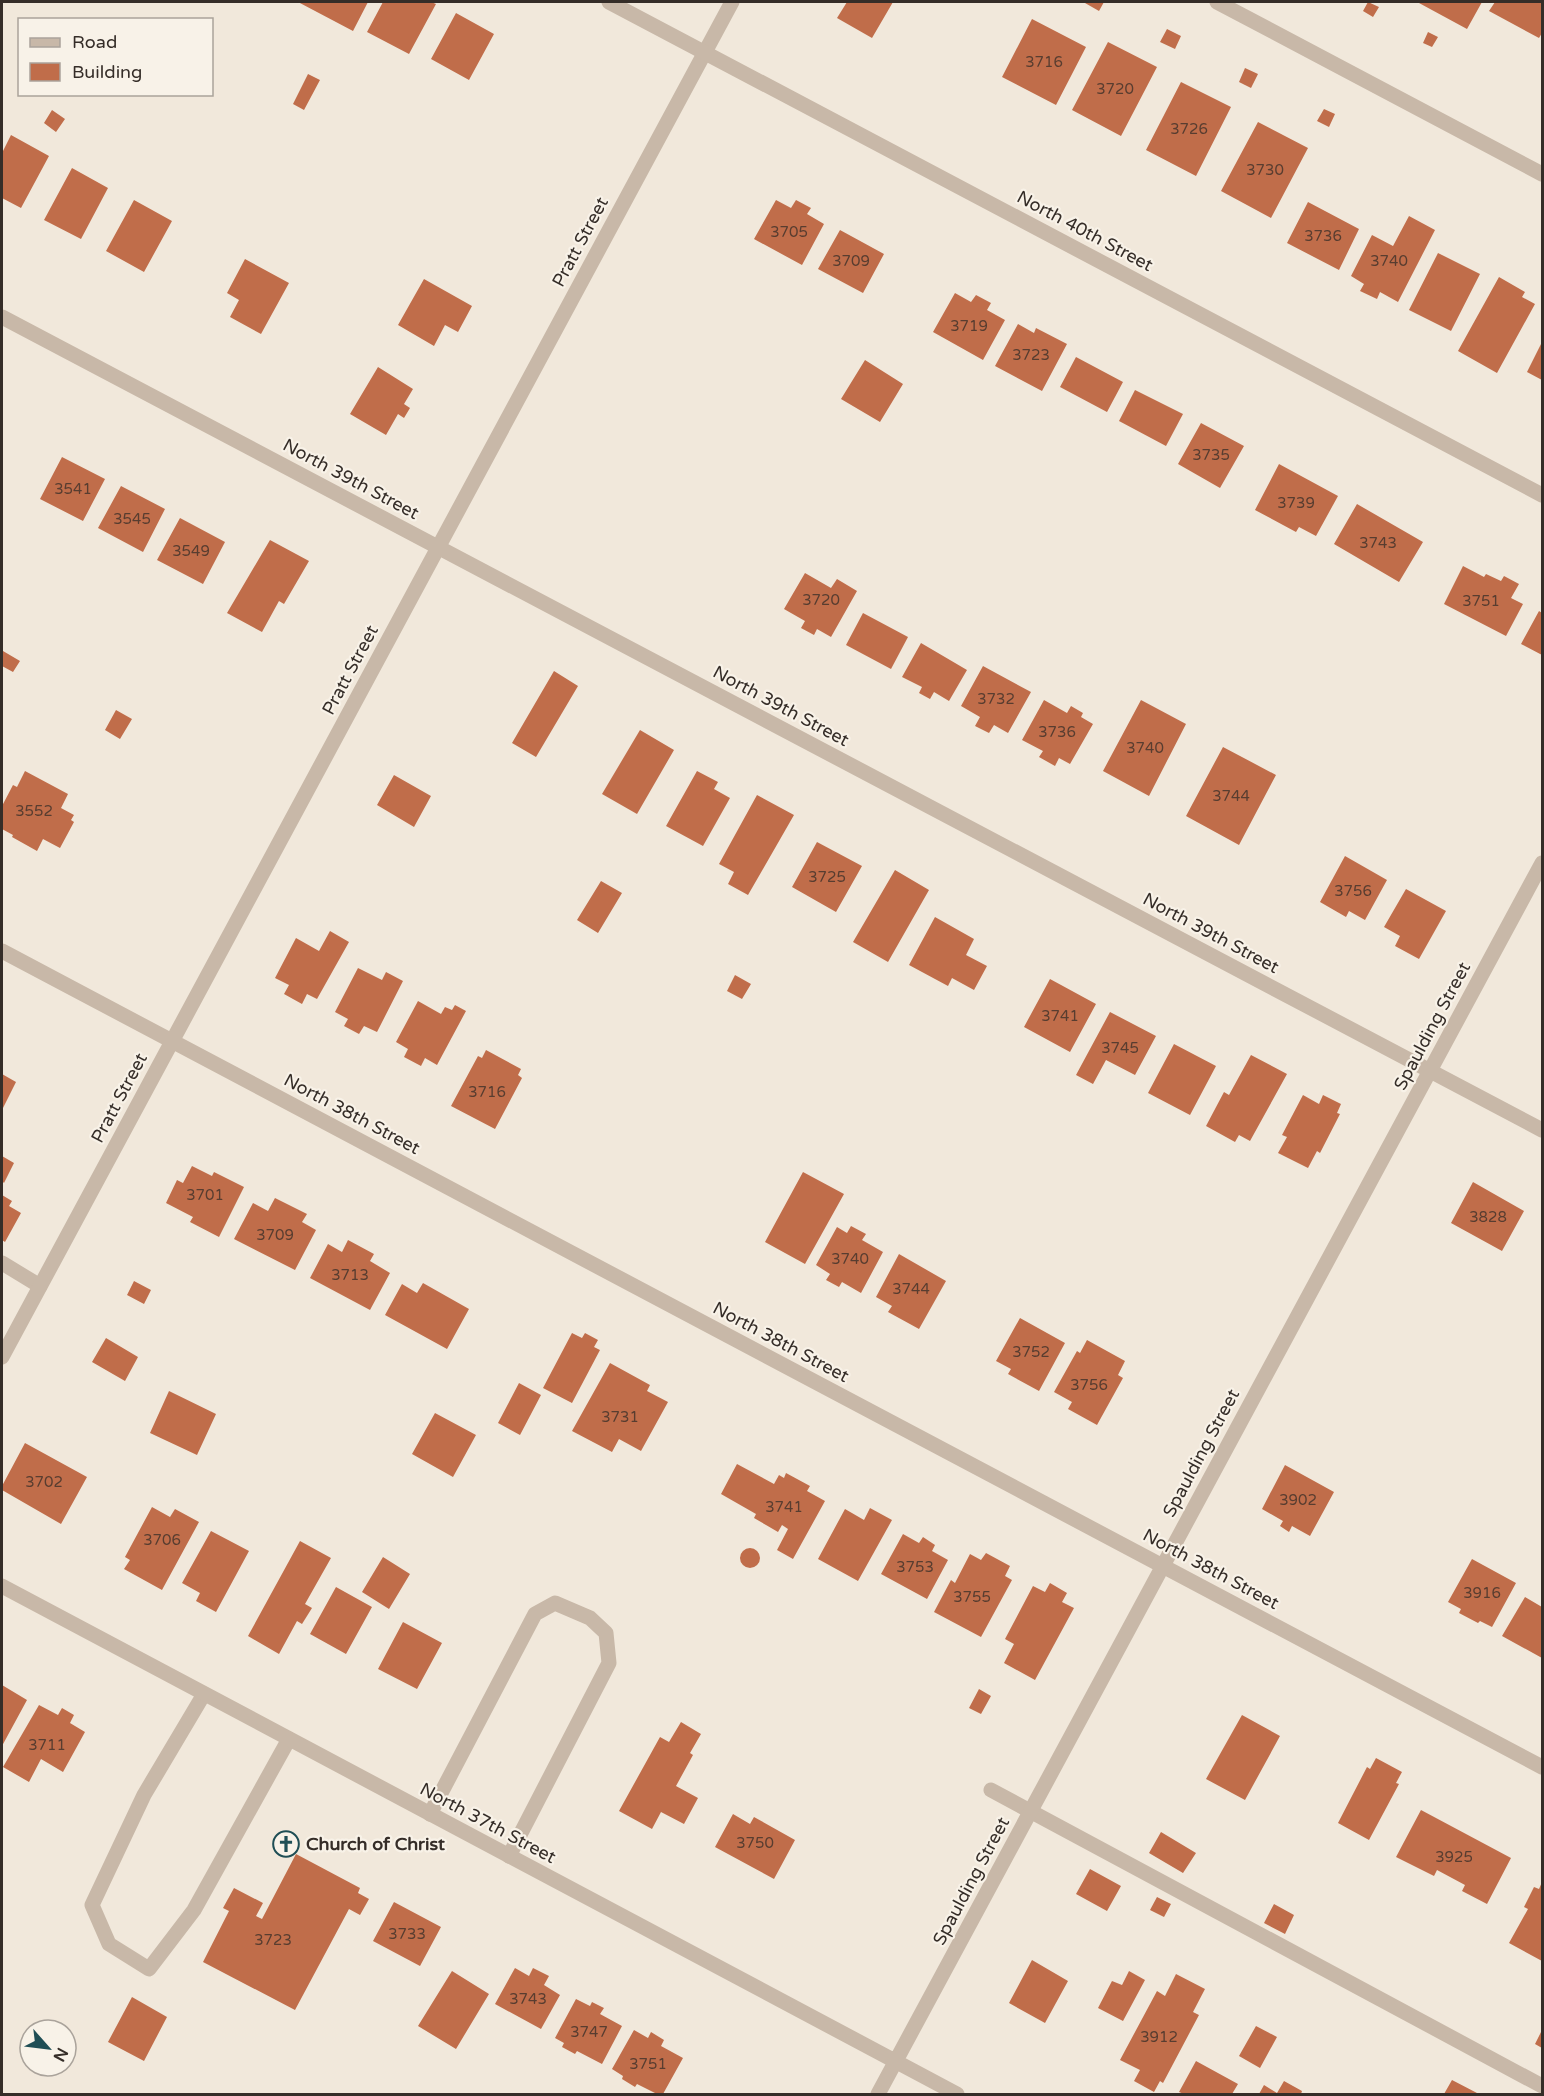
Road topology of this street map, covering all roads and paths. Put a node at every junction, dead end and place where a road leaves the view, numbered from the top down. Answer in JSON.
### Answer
{"nodes":[{"id":1,"x":609,"y":2,"type":"edge"},
{"id":2,"x":732,"y":2,"type":"edge"},
{"id":3,"x":1216,"y":2,"type":"edge"},
{"id":4,"x":705,"y":52,"type":"junction"},
{"id":5,"x":1542,"y":174,"type":"edge"},
{"id":6,"x":2,"y":317,"type":"edge"},
{"id":7,"x":1542,"y":495,"type":"edge"},
{"id":8,"x":438,"y":547,"type":"junction"},
{"id":9,"x":1542,"y":862,"type":"edge"},
{"id":10,"x":2,"y":951,"type":"edge"},
{"id":11,"x":172,"y":1041,"type":"junction"},
{"id":12,"x":1430,"y":1071,"type":"junction"},
{"id":13,"x":1542,"y":1130,"type":"edge"},
{"id":14,"x":2,"y":1263,"type":"edge"},
{"id":15,"x":40,"y":1286,"type":"junction"},
{"id":16,"x":2,"y":1357,"type":"edge"},
{"id":17,"x":1163,"y":1566,"type":"junction"},
{"id":18,"x":2,"y":1586,"type":"edge"},
{"id":19,"x":204,"y":1694,"type":"junction"},
{"id":20,"x":288,"y":1738,"type":"junction"},
{"id":21,"x":1542,"y":1767,"type":"edge"},
{"id":22,"x":991,"y":1790,"type":"dead end"},
{"id":23,"x":1031,"y":1811,"type":"junction"},
{"id":24,"x":430,"y":1814,"type":"junction"},
{"id":25,"x":509,"y":1856,"type":"junction"},
{"id":26,"x":895,"y":2062,"type":"junction"},
{"id":27,"x":1542,"y":2086,"type":"edge"},
{"id":28,"x":878,"y":2094,"type":"edge"},
{"id":29,"x":957,"y":2094,"type":"edge"}],
"edges":[{"from":1,"to":4,"type":"street","name":"North 40th Street"},
{"from":2,"to":4,"type":"street","name":"Pratt Street"},
{"from":3,"to":5,"type":"street"},
{"from":4,"to":7,"type":"street","name":"North 40th Street"},
{"from":4,"to":8,"type":"street","name":"Pratt Street"},
{"from":6,"to":8,"type":"street","name":"North 39th Street"},
{"from":8,"to":11,"type":"street","name":"Pratt Street"},
{"from":8,"to":12,"type":"street","name":"North 39th Street"},
{"from":9,"to":12,"type":"street","name":"Spaulding Street"},
{"from":10,"to":11,"type":"street","name":"North 38th Street"},
{"from":11,"to":15,"type":"street","name":"Pratt Street"},
{"from":11,"to":17,"type":"street","name":"North 38th Street"},
{"from":12,"to":13,"type":"street","name":"North 39th Street"},
{"from":12,"to":17,"type":"street","name":"Spaulding Street"},
{"from":14,"to":15,"type":"street"},
{"from":15,"to":16,"type":"street","name":"Pratt Street"},
{"from":17,"to":21,"type":"street","name":"North 38th Street"},
{"from":17,"to":23,"type":"street","name":"Spaulding Street"},
{"from":18,"to":19,"type":"street","name":"North 37th Street"},
{"from":19,"to":20,"type":"street","name":"North 37th Street"},
{"from":19,"to":20,"type":"street"},
{"from":20,"to":24,"type":"street","name":"North 37th Street"},
{"from":22,"to":23,"type":"street"},
{"from":23,"to":26,"type":"street","name":"Spaulding Street"},
{"from":23,"to":27,"type":"street"},
{"from":24,"to":25,"type":"street","name":"North 37th Street"},
{"from":24,"to":25,"type":"street"},
{"from":25,"to":26,"type":"street","name":"North 37th Street"},
{"from":26,"to":28,"type":"street","name":"Spaulding Street"},
{"from":26,"to":29,"type":"street","name":"North 37th Street"}]}
